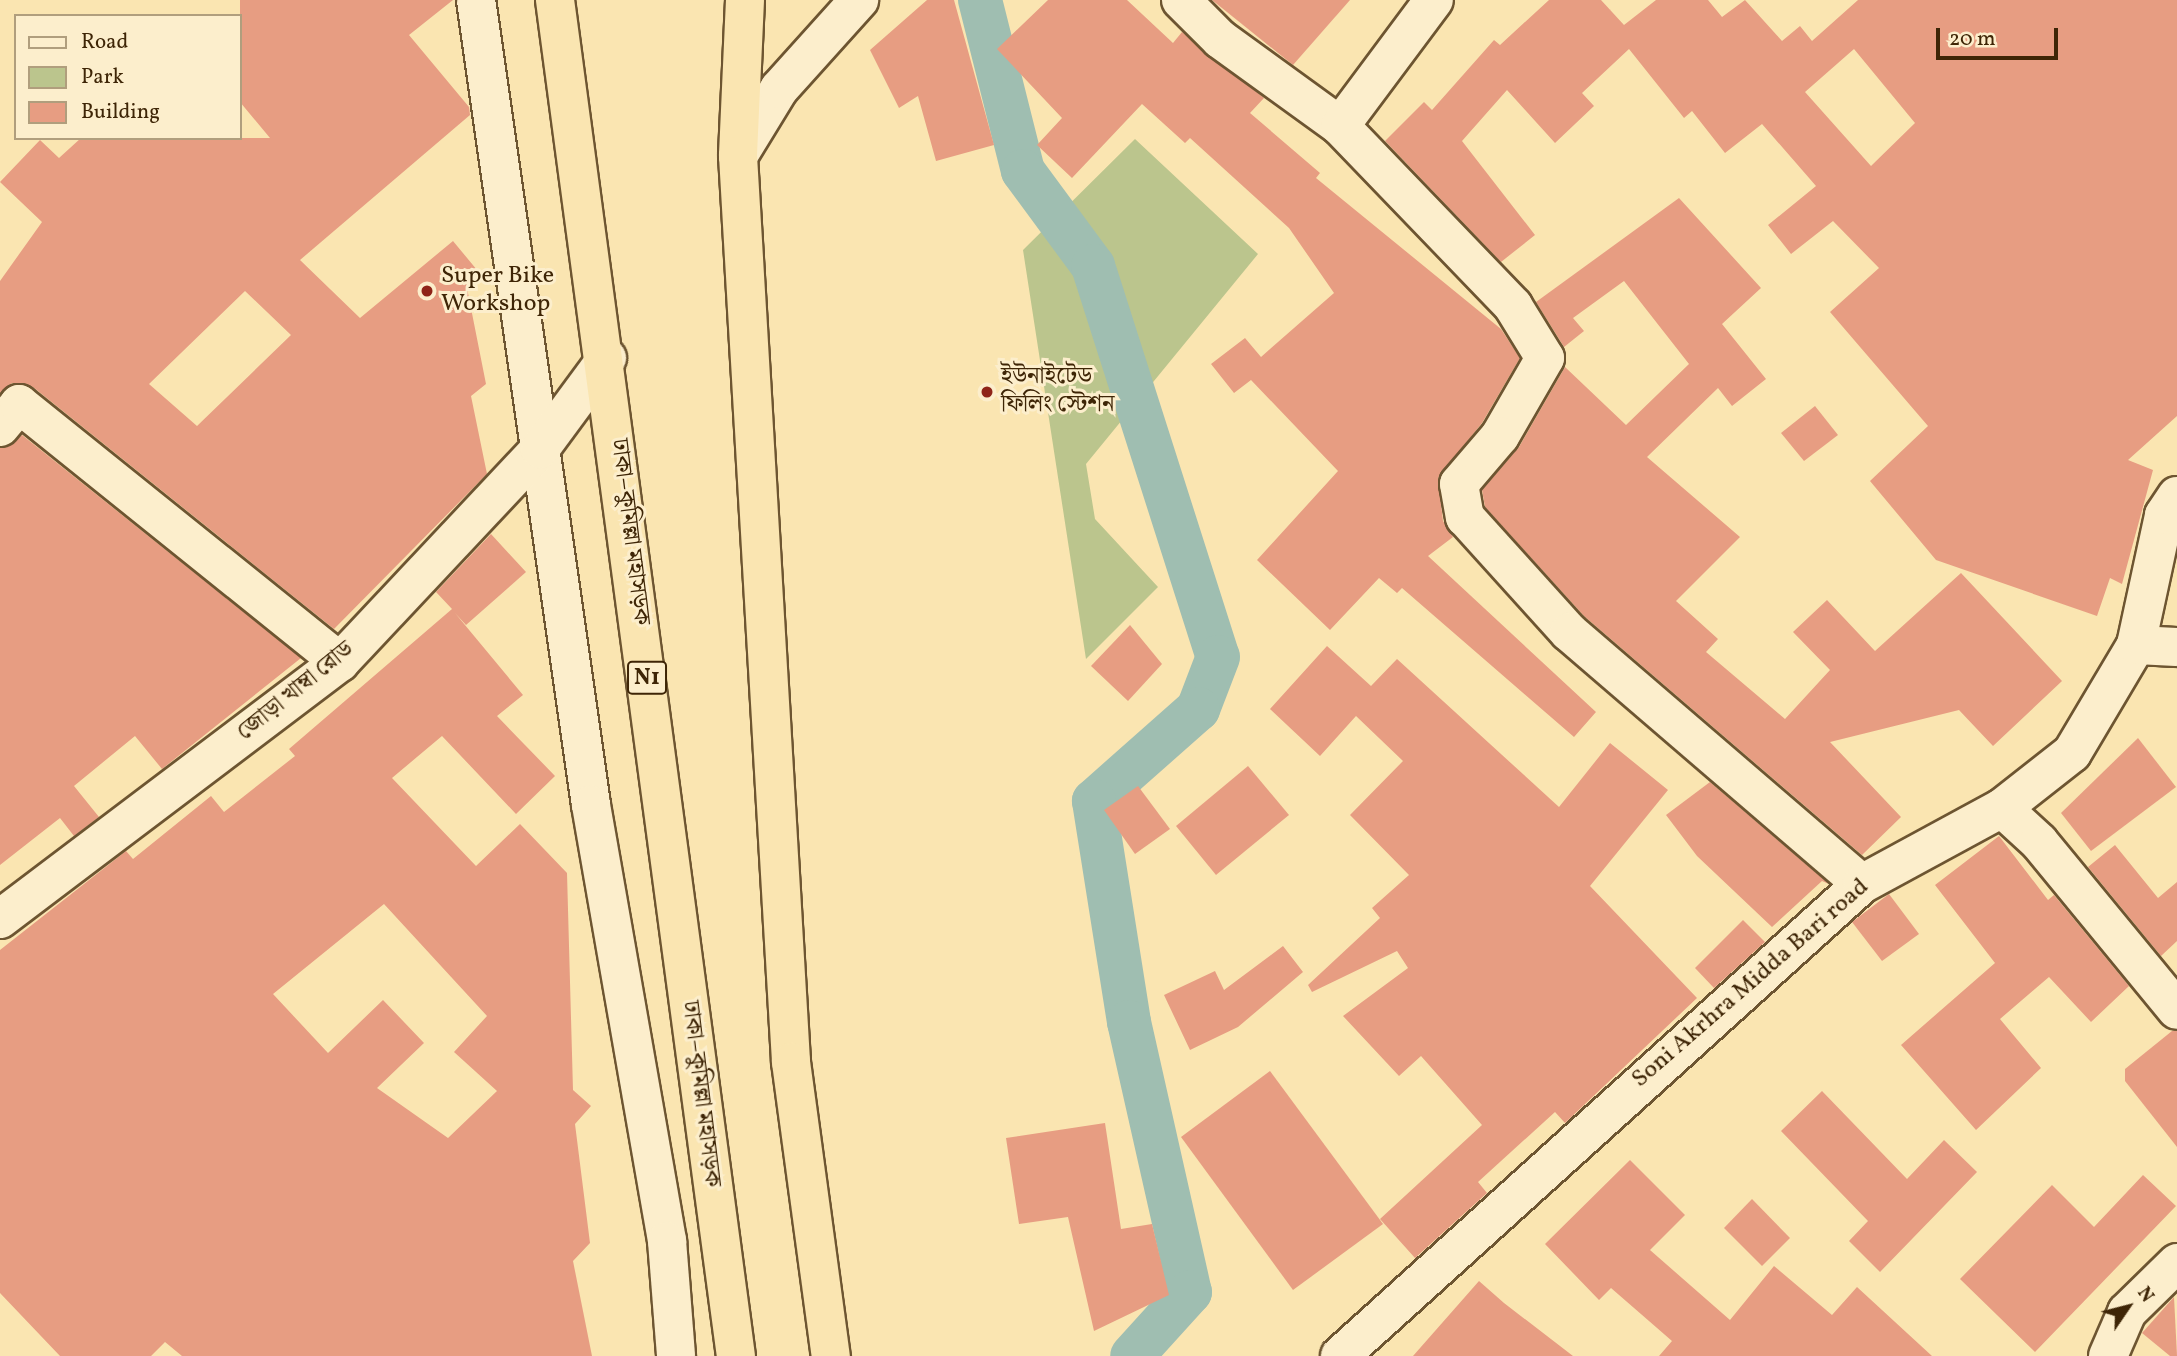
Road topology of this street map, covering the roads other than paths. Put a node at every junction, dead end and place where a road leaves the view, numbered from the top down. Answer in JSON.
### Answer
{"nodes":[{"id":1,"x":476,"y":0,"type":"edge"},
{"id":2,"x":555,"y":0,"type":"edge"},
{"id":3,"x":746,"y":0,"type":"edge"},
{"id":4,"x":859,"y":0,"type":"edge"},
{"id":5,"x":1181,"y":0,"type":"edge"},
{"id":6,"x":1434,"y":0,"type":"edge"},
{"id":7,"x":1340,"y":126,"type":"junction"},
{"id":8,"x":738,"y":156,"type":"junction"},
{"id":9,"x":607,"y":358,"type":"junction"},
{"id":10,"x":0,"y":427,"type":"edge"},
{"id":11,"x":540,"y":449,"type":"junction"},
{"id":12,"x":2177,"y":496,"type":"edge"},
{"id":13,"x":2164,"y":651,"type":"edge"},
{"id":14,"x":340,"y":662,"type":"junction"},
{"id":15,"x":2002,"y":808,"type":"junction"},
{"id":16,"x":1862,"y":884,"type":"junction"},
{"id":17,"x":0,"y":919,"type":"edge"},
{"id":18,"x":2177,"y":1010,"type":"edge"},
{"id":19,"x":2177,"y":1263,"type":"edge"},
{"id":20,"x":676,"y":1356,"type":"edge"},
{"id":21,"x":736,"y":1356,"type":"edge"},
{"id":22,"x":831,"y":1356,"type":"edge"},
{"id":23,"x":1340,"y":1356,"type":"edge"},
{"id":24,"x":2108,"y":1356,"type":"edge"}],
"edges":[{"from":1,"to":11,"type":"street"},
{"from":2,"to":9,"type":"highway","name":"ঢাকা–কুমিল্লা মহাসড়ক","number":"N1"},
{"from":3,"to":8,"type":"highway"},
{"from":4,"to":8,"type":"street"},
{"from":5,"to":7,"type":"street"},
{"from":6,"to":7,"type":"street"},
{"from":7,"to":16,"type":"street"},
{"from":8,"to":22,"type":"highway"},
{"from":9,"to":11,"type":"street","name":"জোড়া খাম্বা রোড"},
{"from":9,"to":21,"type":"highway","name":"ঢাকা–কুমিল্লা মহাসড়ক","number":"N1"},
{"from":10,"to":14,"type":"street"},
{"from":11,"to":14,"type":"street","name":"জোড়া খাম্বা রোড"},
{"from":11,"to":20,"type":"street"},
{"from":12,"to":13,"type":"street","name":"Soni Akrhra Midda Bari road"},
{"from":13,"to":15,"type":"street","name":"Soni Akrhra Midda Bari road"},
{"from":14,"to":17,"type":"street","name":"জোড়া খাম্বা রোড"},
{"from":15,"to":16,"type":"street","name":"Soni Akrhra Midda Bari road"},
{"from":15,"to":18,"type":"street"},
{"from":16,"to":23,"type":"street","name":"Soni Akrhra Midda Bari road"},
{"from":19,"to":24,"type":"street"}]}
